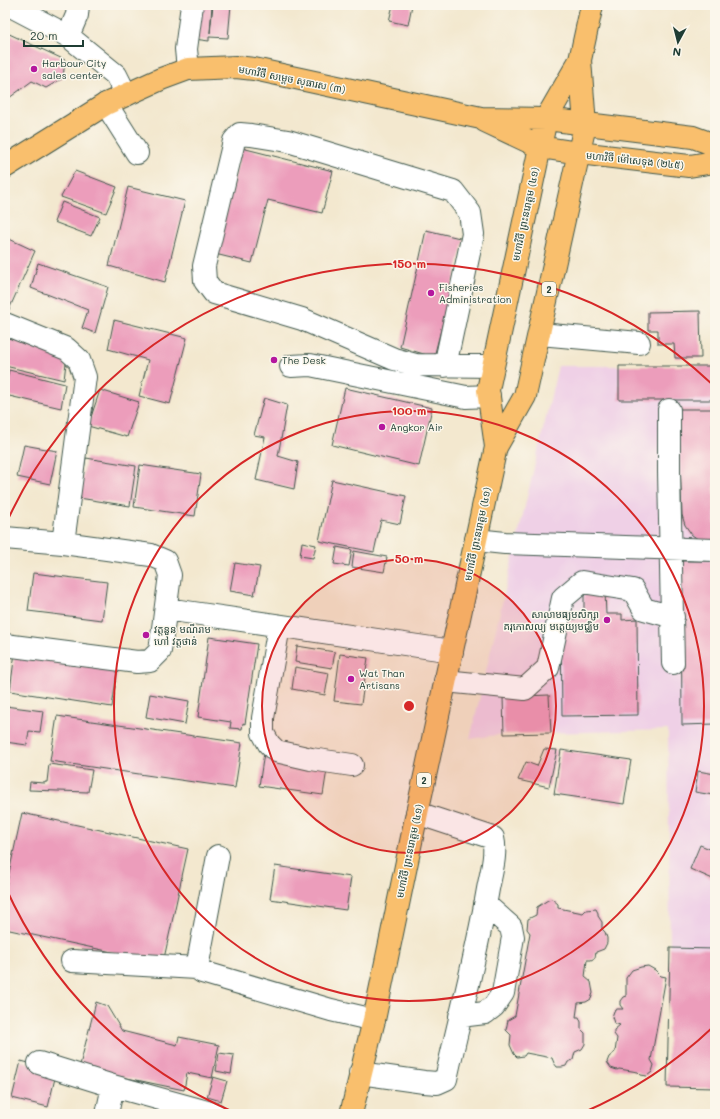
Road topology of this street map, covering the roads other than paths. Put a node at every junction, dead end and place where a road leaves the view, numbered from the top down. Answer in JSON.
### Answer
{"nodes":[{"id":1,"x":9,"y":5,"type":"edge"},
{"id":2,"x":78,"y":5,"type":"edge"},
{"id":3,"x":192,"y":5,"type":"edge"},
{"id":4,"x":592,"y":5,"type":"edge"},
{"id":5,"x":68,"y":36,"type":"junction"},
{"id":6,"x":580,"y":60,"type":"junction"},
{"id":7,"x":188,"y":69,"type":"junction"},
{"id":8,"x":126,"y":95,"type":"junction"},
{"id":9,"x":106,"y":104,"type":"junction"},
{"id":10,"x":481,"y":118,"type":"junction"},
{"id":11,"x":546,"y":119,"type":"junction"},
{"id":12,"x":585,"y":125,"type":"junction"},
{"id":13,"x":715,"y":145,"type":"edge"},
{"id":14,"x":540,"y":147,"type":"junction"},
{"id":15,"x":137,"y":153,"type":"dead end"},
{"id":16,"x":579,"y":153,"type":"junction"},
{"id":17,"x":715,"y":162,"type":"edge"},
{"id":18,"x":5,"y":167,"type":"edge"},
{"id":19,"x":5,"y":324,"type":"edge"},
{"id":20,"x":540,"y":334,"type":"junction"},
{"id":21,"x":639,"y":343,"type":"dead end"},
{"id":22,"x":291,"y":366,"type":"dead end"},
{"id":23,"x":445,"y":366,"type":"junction"},
{"id":24,"x":493,"y":366,"type":"junction"},
{"id":25,"x":489,"y":396,"type":"junction"},
{"id":26,"x":670,"y":410,"type":"dead end"},
{"id":27,"x":496,"y":447,"type":"junction"},
{"id":28,"x":5,"y":538,"type":"edge"},
{"id":29,"x":476,"y":540,"type":"junction"},
{"id":30,"x":63,"y":543,"type":"junction"},
{"id":31,"x":672,"y":550,"type":"junction"},
{"id":32,"x":715,"y":550,"type":"edge"},
{"id":33,"x":166,"y":609,"type":"junction"},
{"id":34,"x":673,"y":617,"type":"junction"},
{"id":35,"x":278,"y":626,"type":"junction"},
{"id":36,"x":5,"y":645,"type":"edge"},
{"id":37,"x":452,"y":651,"type":"junction"},
{"id":38,"x":674,"y":663,"type":"dead end"},
{"id":39,"x":445,"y":681,"type":"junction"},
{"id":40,"x":352,"y":765,"type":"dead end"},
{"id":41,"x":417,"y":813,"type":"junction"},
{"id":42,"x":218,"y":856,"type":"dead end"},
{"id":43,"x":485,"y":904,"type":"junction"},
{"id":44,"x":72,"y":961,"type":"dead end"},
{"id":45,"x":197,"y":968,"type":"junction"},
{"id":46,"x":460,"y":1016,"type":"junction"},
{"id":47,"x":374,"y":1020,"type":"junction"},
{"id":48,"x":40,"y":1063,"type":"dead end"},
{"id":49,"x":360,"y":1073,"type":"junction"},
{"id":50,"x":112,"y":1086,"type":"junction"},
{"id":51,"x":107,"y":1114,"type":"edge"},
{"id":52,"x":215,"y":1114,"type":"edge"},
{"id":53,"x":351,"y":1114,"type":"edge"}],
"edges":[{"from":1,"to":5,"type":"street"},
{"from":2,"to":5,"type":"street"},
{"from":3,"to":7,"type":"street"},
{"from":4,"to":6,"type":"main road","name":"មហាវិថី ព្រះនរោត្តម (៤១)","number":"2"},
{"from":5,"to":8,"type":"street"},
{"from":6,"to":11,"type":"main road","name":"មហាវិថី ព្រះនរោត្តម (៤១)","number":"2"},
{"from":6,"to":12,"type":"main road","name":"មហាវិថី ព្រះនរោត្តម (៤១)","number":"2"},
{"from":7,"to":8,"type":"main road","name":"មហាវិថី សម្តេច សុធារស (៣)"},
{"from":7,"to":10,"type":"main road","name":"មហាវិថី សម្តេច សុធារស (៣)"},
{"from":8,"to":9,"type":"main road","name":"មហាវិថី សម្តេច សុធារស (៣)"},
{"from":9,"to":15,"type":"street"},
{"from":9,"to":18,"type":"main road","name":"មហាវិថី សម្តេច សុធារស (៣)"},
{"from":10,"to":11,"type":"main road","name":"មហាវិថី សម្តេច សុធារស (៣)"},
{"from":10,"to":14,"type":"main road","name":"មហាវិថី សម្តេច សុធារស (៣)"},
{"from":11,"to":12,"type":"main road","name":"មហាវិថី សម្តេច សុធារស (៣)"},
{"from":11,"to":14,"type":"main road","name":"មហាវិថី ព្រះនរោត្តម (៤១)","number":"2"},
{"from":12,"to":13,"type":"main road"},
{"from":12,"to":16,"type":"main road","name":"មហាវិថី ព្រះនរោត្តម (៤១)","number":"2"},
{"from":14,"to":16,"type":"main road","name":"មហាវិថី ម៉ៅសេទុង (២៤៥)"},
{"from":14,"to":24,"type":"main road","name":"មហាវិថី ព្រះនរោត្តម (៤១)","number":"2"},
{"from":16,"to":17,"type":"main road","name":"មហាវិថី ម៉ៅសេទុង (២៤៥)"},
{"from":16,"to":20,"type":"main road","name":"មហាវិថី ព្រះនរោត្តម (៤១)","number":"2"},
{"from":19,"to":30,"type":"street"},
{"from":20,"to":21,"type":"street"},
{"from":20,"to":27,"type":"main road","name":"មហាវិថី ព្រះនរោត្តម (៤១)","number":"2"},
{"from":22,"to":25,"type":"street"},
{"from":23,"to":23,"type":"street"},
{"from":23,"to":24,"type":"street"},
{"from":24,"to":25,"type":"main road","name":"មហាវិថី ព្រះនរោត្តម (៤១)","number":"2"},
{"from":25,"to":27,"type":"main road","name":"មហាវិថី ព្រះនរោត្តម (៤១)","number":"2"},
{"from":26,"to":31,"type":"street"},
{"from":27,"to":29,"type":"main road","name":"មហាវិថី ព្រះនរោត្តម (៤១)","number":"2"},
{"from":28,"to":30,"type":"street"},
{"from":29,"to":31,"type":"street"},
{"from":29,"to":37,"type":"main road","name":"មហាវិថី ព្រះនរោត្តម (៤១)","number":"2"},
{"from":30,"to":33,"type":"street"},
{"from":31,"to":32,"type":"street"},
{"from":31,"to":34,"type":"street"},
{"from":33,"to":35,"type":"street"},
{"from":33,"to":36,"type":"street"},
{"from":34,"to":38,"type":"street"},
{"from":34,"to":39,"type":"street"},
{"from":35,"to":37,"type":"street"},
{"from":35,"to":40,"type":"street"},
{"from":37,"to":39,"type":"main road","name":"មហាវិថី ព្រះនរោត្តម (៤១)","number":"2"},
{"from":39,"to":41,"type":"main road","name":"មហាវិថី ព្រះនរោត្តម (៤១)","number":"2"},
{"from":41,"to":43,"type":"street"},
{"from":41,"to":47,"type":"main road","name":"មហាវិថី ព្រះនរោត្តម (៤១)","number":"2"},
{"from":42,"to":45,"type":"street"},
{"from":43,"to":46,"type":"street"},
{"from":43,"to":46,"type":"street"},
{"from":44,"to":45,"type":"street"},
{"from":45,"to":47,"type":"street"},
{"from":46,"to":49,"type":"street"},
{"from":47,"to":49,"type":"main road","name":"មហាវិថី ព្រះនរោត្តម (៤១)","number":"2"},
{"from":48,"to":50,"type":"street"},
{"from":49,"to":53,"type":"main road","name":"មហាវិថី ព្រះនរោត្តម (៤១)","number":"2"},
{"from":50,"to":51,"type":"street"},
{"from":50,"to":52,"type":"street"}]}
